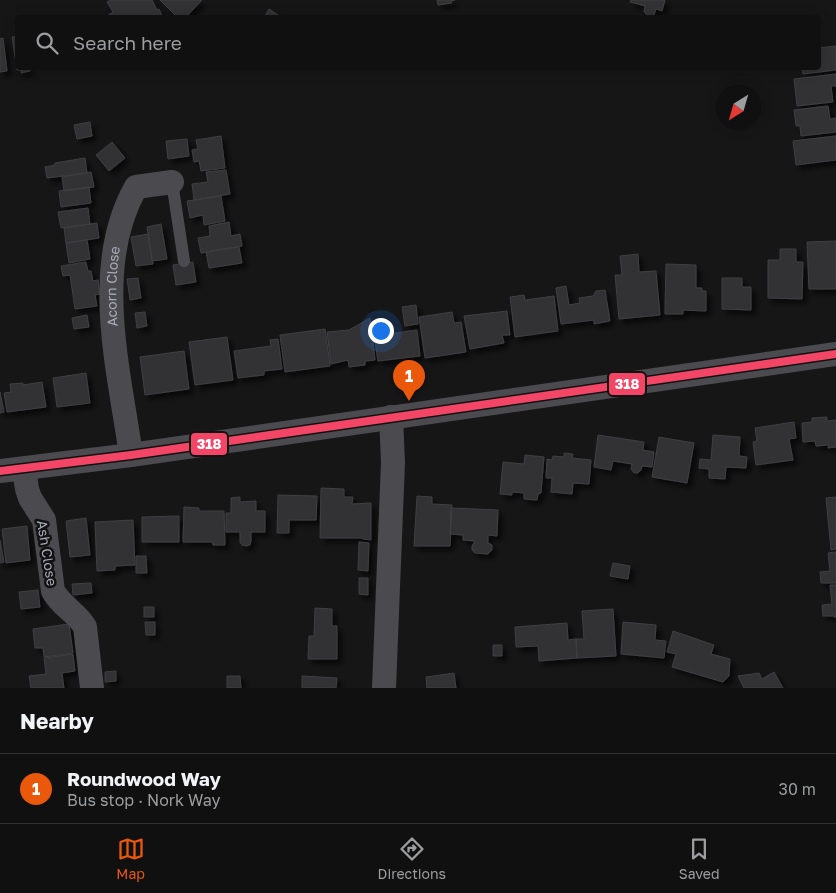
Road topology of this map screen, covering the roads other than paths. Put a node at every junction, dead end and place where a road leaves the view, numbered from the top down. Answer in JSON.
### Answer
{"nodes":[{"id":1,"x":172,"y":182,"type":"joint"},
{"id":2,"x":184,"y":261,"type":"dead end"},
{"id":3,"x":836,"y":354,"type":"edge"},
{"id":4,"x":391,"y":417,"type":"junction"},
{"id":5,"x":131,"y":455,"type":"junction"},
{"id":6,"x":24,"y":469,"type":"junction"},
{"id":7,"x":0,"y":471,"type":"edge"},
{"id":8,"x":92,"y":688,"type":"edge"},
{"id":9,"x":384,"y":688,"type":"edge"}],
"edges":[{"from":1,"to":2,"type":"lane"},
{"from":1,"to":5,"type":"street","name":"Acorn Close"},
{"from":3,"to":4,"type":"street"},
{"from":4,"to":5,"type":"street"},
{"from":4,"to":9,"type":"street"},
{"from":5,"to":6,"type":"street"},
{"from":6,"to":7,"type":"street"},
{"from":6,"to":8,"type":"street","name":"Ash Close"}]}
